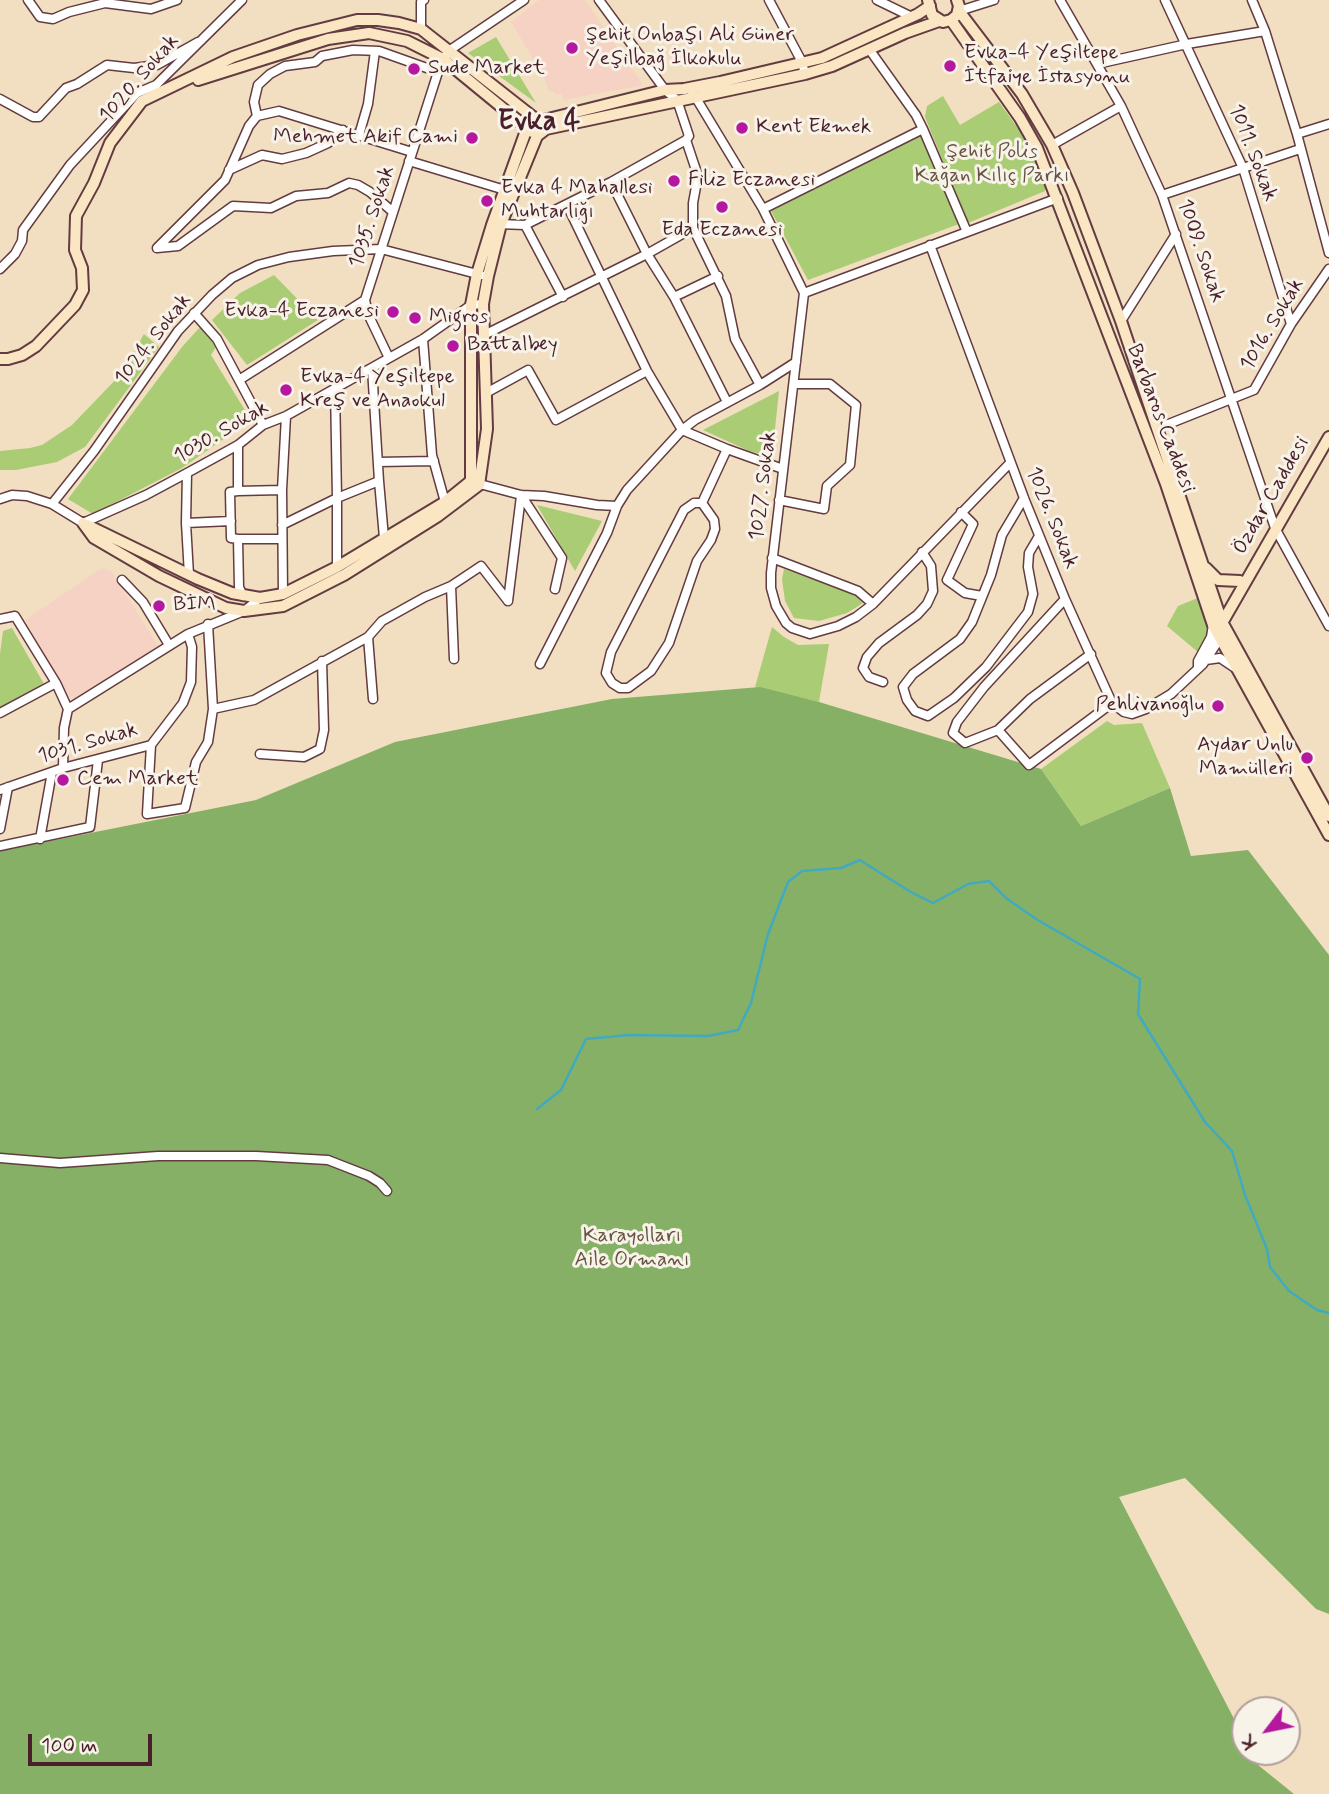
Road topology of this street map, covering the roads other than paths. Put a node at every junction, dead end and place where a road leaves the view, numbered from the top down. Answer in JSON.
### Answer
{"nodes":[{"id":1,"x":28,"y":0,"type":"edge"},
{"id":2,"x":177,"y":0,"type":"edge"},
{"id":3,"x":242,"y":0,"type":"edge"},
{"id":4,"x":424,"y":0,"type":"edge"},
{"id":5,"x":524,"y":0,"type":"edge"},
{"id":6,"x":599,"y":0,"type":"edge"},
{"id":7,"x":769,"y":0,"type":"edge"},
{"id":8,"x":877,"y":0,"type":"edge"},
{"id":9,"x":994,"y":0,"type":"edge"},
{"id":10,"x":1060,"y":0,"type":"edge"},
{"id":11,"x":1165,"y":0,"type":"edge"},
{"id":12,"x":1252,"y":0,"type":"edge"},
{"id":13,"x":930,"y":2,"type":"edge"},
{"id":14,"x":958,"y":5,"type":"edge"},
{"id":15,"x":912,"y":17,"type":"junction"},
{"id":16,"x":951,"y":20,"type":"junction"},
{"id":17,"x":939,"y":21,"type":"junction"},
{"id":18,"x":421,"y":29,"type":"junction"},
{"id":19,"x":1265,"y":31,"type":"junction"},
{"id":20,"x":198,"y":42,"type":"junction"},
{"id":21,"x":1187,"y":44,"type":"junction"},
{"id":22,"x":869,"y":49,"type":"junction"},
{"id":23,"x":375,"y":51,"type":"junction"},
{"id":24,"x":447,"y":54,"type":"junction"},
{"id":25,"x":802,"y":62,"type":"junction"},
{"id":26,"x":1097,"y":64,"type":"junction"},
{"id":27,"x":438,"y":72,"type":"junction"},
{"id":28,"x":805,"y":74,"type":"junction"},
{"id":29,"x":156,"y":85,"type":"junction"},
{"id":30,"x":172,"y":86,"type":"junction"},
{"id":31,"x":684,"y":89,"type":"junction"},
{"id":32,"x":665,"y":90,"type":"junction"},
{"id":33,"x":696,"y":98,"type":"junction"},
{"id":34,"x":0,"y":99,"type":"edge"},
{"id":35,"x":677,"y":100,"type":"junction"},
{"id":36,"x":142,"y":101,"type":"junction"},
{"id":37,"x":1121,"y":106,"type":"junction"},
{"id":38,"x":257,"y":116,"type":"junction"},
{"id":39,"x":1329,"y":124,"type":"edge"},
{"id":40,"x":527,"y":128,"type":"junction"},
{"id":41,"x":541,"y":129,"type":"junction"},
{"id":42,"x":343,"y":130,"type":"junction"},
{"id":43,"x":923,"y":130,"type":"junction"},
{"id":44,"x":1297,"y":134,"type":"junction"},
{"id":45,"x":359,"y":135,"type":"junction"},
{"id":46,"x":686,"y":140,"type":"junction"},
{"id":47,"x":1052,"y":145,"type":"junction"},
{"id":48,"x":1300,"y":149,"type":"junction"},
{"id":49,"x":412,"y":152,"type":"junction"},
{"id":50,"x":409,"y":161,"type":"junction"},
{"id":51,"x":1243,"y":168,"type":"junction"},
{"id":52,"x":229,"y":170,"type":"junction"},
{"id":53,"x":611,"y":182,"type":"junction"},
{"id":54,"x":505,"y":190,"type":"junction"},
{"id":55,"x":1162,"y":195,"type":"junction"},
{"id":56,"x":1058,"y":198,"type":"junction"},
{"id":57,"x":568,"y":205,"type":"junction"},
{"id":58,"x":763,"y":209,"type":"junction"},
{"id":59,"x":393,"y":212,"type":"junction"},
{"id":60,"x":496,"y":224,"type":"junction"},
{"id":61,"x":525,"y":225,"type":"junction"},
{"id":62,"x":693,"y":228,"type":"junction"},
{"id":63,"x":967,"y":232,"type":"junction"},
{"id":64,"x":1176,"y":234,"type":"junction"},
{"id":65,"x":930,"y":245,"type":"junction"},
{"id":66,"x":381,"y":249,"type":"junction"},
{"id":67,"x":1329,"y":253,"type":"edge"},
{"id":68,"x":647,"y":254,"type":"junction"},
{"id":69,"x":0,"y":269,"type":"edge"},
{"id":70,"x":1329,"y":269,"type":"edge"},
{"id":71,"x":482,"y":275,"type":"junction"},
{"id":72,"x":600,"y":276,"type":"junction"},
{"id":73,"x":718,"y":276,"type":"junction"},
{"id":74,"x":804,"y":293,"type":"junction"},
{"id":75,"x":563,"y":297,"type":"junction"},
{"id":76,"x":674,"y":298,"type":"junction"},
{"id":77,"x":365,"y":300,"type":"junction"},
{"id":78,"x":484,"y":304,"type":"junction"},
{"id":79,"x":471,"y":306,"type":"junction"},
{"id":80,"x":194,"y":313,"type":"junction"},
{"id":81,"x":1121,"y":321,"type":"junction"},
{"id":82,"x":1291,"y":324,"type":"junction"},
{"id":83,"x":484,"y":335,"type":"junction"},
{"id":84,"x":423,"y":339,"type":"junction"},
{"id":85,"x":389,"y":358,"type":"junction"},
{"id":86,"x":0,"y":359,"type":"edge"},
{"id":87,"x":796,"y":362,"type":"junction"},
{"id":88,"x":372,"y":368,"type":"junction"},
{"id":89,"x":647,"y":371,"type":"junction"},
{"id":90,"x":239,"y":380,"type":"junction"},
{"id":91,"x":760,"y":384,"type":"junction"},
{"id":92,"x":794,"y":384,"type":"junction"},
{"id":93,"x":335,"y":388,"type":"junction"},
{"id":94,"x":486,"y":393,"type":"junction"},
{"id":95,"x":1231,"y":400,"type":"junction"},
{"id":96,"x":727,"y":402,"type":"junction"},
{"id":97,"x":286,"y":416,"type":"junction"},
{"id":98,"x":264,"y":425,"type":"junction"},
{"id":99,"x":1166,"y":425,"type":"dead end"},
{"id":100,"x":682,"y":430,"type":"junction"},
{"id":101,"x":1329,"y":437,"type":"edge"},
{"id":102,"x":238,"y":445,"type":"junction"},
{"id":103,"x":727,"y":449,"type":"junction"},
{"id":104,"x":434,"y":461,"type":"junction"},
{"id":105,"x":378,"y":462,"type":"junction"},
{"id":106,"x":1010,"y":463,"type":"junction"},
{"id":107,"x":783,"y":469,"type":"junction"},
{"id":108,"x":187,"y":473,"type":"junction"},
{"id":109,"x":379,"y":481,"type":"junction"},
{"id":110,"x":475,"y":483,"type":"junction"},
{"id":111,"x":282,"y":489,"type":"junction"},
{"id":112,"x":238,"y":491,"type":"junction"},
{"id":113,"x":521,"y":495,"type":"junction"},
{"id":114,"x":337,"y":498,"type":"junction"},
{"id":115,"x":1024,"y":498,"type":"junction"},
{"id":116,"x":0,"y":499,"type":"edge"},
{"id":117,"x":779,"y":500,"type":"junction"},
{"id":118,"x":445,"y":502,"type":"junction"},
{"id":119,"x":702,"y":503,"type":"junction"},
{"id":120,"x":52,"y":504,"type":"junction"},
{"id":121,"x":617,"y":506,"type":"junction"},
{"id":122,"x":961,"y":512,"type":"junction"},
{"id":123,"x":230,"y":521,"type":"junction"},
{"id":124,"x":83,"y":523,"type":"junction"},
{"id":125,"x":186,"y":523,"type":"junction"},
{"id":126,"x":282,"y":525,"type":"junction"},
{"id":127,"x":1275,"y":528,"type":"junction"},
{"id":128,"x":1039,"y":536,"type":"junction"},
{"id":129,"x":282,"y":538,"type":"junction"},
{"id":130,"x":384,"y":538,"type":"junction"},
{"id":131,"x":238,"y":539,"type":"junction"},
{"id":132,"x":922,"y":552,"type":"junction"},
{"id":133,"x":772,"y":558,"type":"junction"},
{"id":134,"x":1203,"y":565,"type":"junction"},
{"id":135,"x":337,"y":567,"type":"junction"},
{"id":136,"x":189,"y":575,"type":"junction"},
{"id":137,"x":1244,"y":578,"type":"junction"},
{"id":138,"x":122,"y":580,"type":"dead end"},
{"id":139,"x":451,"y":586,"type":"junction"},
{"id":140,"x":555,"y":589,"type":"dead end"},
{"id":141,"x":283,"y":594,"type":"junction"},
{"id":142,"x":243,"y":596,"type":"junction"},
{"id":143,"x":982,"y":596,"type":"junction"},
{"id":144,"x":260,"y":598,"type":"junction"},
{"id":145,"x":1065,"y":599,"type":"junction"},
{"id":146,"x":873,"y":604,"type":"junction"},
{"id":147,"x":1218,"y":610,"type":"junction"},
{"id":148,"x":244,"y":611,"type":"junction"},
{"id":149,"x":0,"y":618,"type":"edge"},
{"id":150,"x":1217,"y":623,"type":"junction"},
{"id":151,"x":208,"y":624,"type":"junction"},
{"id":152,"x":1329,"y":626,"type":"edge"},
{"id":153,"x":188,"y":634,"type":"junction"},
{"id":154,"x":1218,"y":636,"type":"junction"},
{"id":155,"x":368,"y":637,"type":"junction"},
{"id":156,"x":169,"y":645,"type":"junction"},
{"id":157,"x":1091,"y":654,"type":"junction"},
{"id":158,"x":454,"y":659,"type":"dead end"},
{"id":159,"x":1206,"y":660,"type":"junction"},
{"id":160,"x":322,"y":661,"type":"junction"},
{"id":161,"x":540,"y":664,"type":"dead end"},
{"id":162,"x":1198,"y":668,"type":"junction"},
{"id":163,"x":1236,"y":668,"type":"junction"},
{"id":164,"x":883,"y":682,"type":"dead end"},
{"id":165,"x":56,"y":683,"type":"junction"},
{"id":166,"x":373,"y":699,"type":"dead end"},
{"id":167,"x":1112,"y":703,"type":"junction"},
{"id":168,"x":68,"y":709,"type":"junction"},
{"id":169,"x":213,"y":709,"type":"junction"},
{"id":170,"x":0,"y":713,"type":"edge"},
{"id":171,"x":998,"y":730,"type":"junction"},
{"id":172,"x":151,"y":745,"type":"junction"},
{"id":173,"x":260,"y":754,"type":"dead end"},
{"id":174,"x":98,"y":760,"type":"junction"},
{"id":175,"x":63,"y":768,"type":"junction"},
{"id":176,"x":52,"y":772,"type":"junction"},
{"id":177,"x":4,"y":789,"type":"edge"},
{"id":178,"x":1329,"y":816,"type":"edge"},
{"id":179,"x":0,"y":829,"type":"edge"},
{"id":180,"x":1329,"y":835,"type":"edge"},
{"id":181,"x":40,"y":839,"type":"junction"},
{"id":182,"x":0,"y":846,"type":"edge"},
{"id":183,"x":0,"y":1158,"type":"edge"},
{"id":184,"x":387,"y":1191,"type":"dead end"}],
"edges":[{"from":1,"to":2,"type":"street"},
{"from":3,"to":20,"type":"street","name":"1020. Sokak"},
{"from":4,"to":18,"type":"street"},
{"from":5,"to":24,"type":"street"},
{"from":6,"to":32,"type":"street"},
{"from":7,"to":25,"type":"street"},
{"from":8,"to":15,"type":"street"},
{"from":9,"to":14,"type":"street"},
{"from":10,"to":26,"type":"street","name":"1009. Sokak"},
{"from":11,"to":21,"type":"street","name":"1011. Sokak"},
{"from":12,"to":19,"type":"street"},
{"from":13,"to":15,"type":"main road"},
{"from":13,"to":17,"type":"main road"},
{"from":14,"to":16,"type":"main road"},
{"from":14,"to":47,"type":"main road","name":"Barbaros Caddesi"},
{"from":15,"to":25,"type":"main road"},
{"from":16,"to":17,"type":"main road"},
{"from":16,"to":56,"type":"main road","name":"Barbaros Caddesi"},
{"from":17,"to":22,"type":"main road"},
{"from":18,"to":24,"type":"main road"},
{"from":18,"to":30,"type":"main road"},
{"from":19,"to":21,"type":"street"},
{"from":19,"to":44,"type":"street"},
{"from":20,"to":29,"type":"street","name":"1020. Sokak"},
{"from":20,"to":34,"type":"street"},
{"from":21,"to":26,"type":"street"},
{"from":21,"to":51,"type":"street","name":"1011. Sokak"},
{"from":22,"to":28,"type":"main road"},
{"from":22,"to":43,"type":"street"},
{"from":23,"to":27,"type":"street"},
{"from":23,"to":38,"type":"street"},
{"from":23,"to":45,"type":"street"},
{"from":24,"to":27,"type":"street","name":"1035. Sokak"},
{"from":24,"to":30,"type":"main road"},
{"from":24,"to":40,"type":"main road"},
{"from":24,"to":41,"type":"main road"},
{"from":25,"to":28,"type":"street"},
{"from":25,"to":31,"type":"main road"},
{"from":26,"to":37,"type":"street","name":"1009. Sokak"},
{"from":27,"to":49,"type":"street","name":"1035. Sokak"},
{"from":28,"to":33,"type":"main road"},
{"from":29,"to":36,"type":"street","name":"1020. Sokak"},
{"from":29,"to":69,"type":"street"},
{"from":30,"to":36,"type":"main road"},
{"from":31,"to":32,"type":"main road"},
{"from":31,"to":33,"type":"street"},
{"from":32,"to":35,"type":"street"},
{"from":32,"to":41,"type":"main road"},
{"from":33,"to":35,"type":"main road"},
{"from":33,"to":58,"type":"street"},
{"from":35,"to":41,"type":"main road"},
{"from":35,"to":46,"type":"street"},
{"from":36,"to":86,"type":"main road","name":"1020. Sokak"},
{"from":37,"to":47,"type":"street"},
{"from":37,"to":55,"type":"street","name":"1009. Sokak"},
{"from":38,"to":42,"type":"street"},
{"from":38,"to":52,"type":"street"},
{"from":39,"to":44,"type":"street"},
{"from":40,"to":41,"type":"main road"},
{"from":40,"to":54,"type":"main road"},
{"from":41,"to":60,"type":"main road"},
{"from":42,"to":45,"type":"street"},
{"from":42,"to":52,"type":"street"},
{"from":43,"to":58,"type":"street"},
{"from":43,"to":63,"type":"street"},
{"from":44,"to":48,"type":"street"},
{"from":45,"to":49,"type":"street"},
{"from":46,"to":53,"type":"street"},
{"from":46,"to":62,"type":"street"},
{"from":47,"to":81,"type":"main road","name":"Barbaros Caddesi"},
{"from":48,"to":51,"type":"street"},
{"from":48,"to":67,"type":"street"},
{"from":49,"to":50,"type":"street","name":"1035. Sokak"},
{"from":50,"to":54,"type":"street"},
{"from":50,"to":59,"type":"street","name":"1035. Sokak"},
{"from":51,"to":55,"type":"street"},
{"from":51,"to":82,"type":"street","name":"1011. Sokak"},
{"from":52,"to":59,"type":"street"},
{"from":53,"to":57,"type":"street"},
{"from":53,"to":68,"type":"street"},
{"from":54,"to":60,"type":"main road"},
{"from":55,"to":64,"type":"street","name":"1009. Sokak"},
{"from":56,"to":63,"type":"street"},
{"from":56,"to":150,"type":"main road","name":"Barbaros Caddesi"},
{"from":57,"to":61,"type":"street"},
{"from":57,"to":72,"type":"street"},
{"from":58,"to":74,"type":"street"},
{"from":59,"to":66,"type":"street","name":"1035. Sokak"},
{"from":60,"to":61,"type":"street"},
{"from":60,"to":71,"type":"main road"},
{"from":61,"to":75,"type":"street"},
{"from":62,"to":68,"type":"street"},
{"from":62,"to":73,"type":"street"},
{"from":63,"to":65,"type":"street"},
{"from":64,"to":81,"type":"street"},
{"from":64,"to":95,"type":"street","name":"1009. Sokak"},
{"from":65,"to":74,"type":"street"},
{"from":65,"to":106,"type":"street","name":"1026. Sokak"},
{"from":66,"to":71,"type":"street","name":"1024. Sokak"},
{"from":66,"to":77,"type":"street","name":"1035. Sokak"},
{"from":66,"to":80,"type":"street","name":"1024. Sokak"},
{"from":68,"to":72,"type":"street"},
{"from":68,"to":76,"type":"street"},
{"from":70,"to":82,"type":"street","name":"1016. Sokak"},
{"from":71,"to":78,"type":"main road"},
{"from":71,"to":79,"type":"main road"},
{"from":72,"to":75,"type":"street"},
{"from":72,"to":89,"type":"street"},
{"from":73,"to":76,"type":"street"},
{"from":73,"to":91,"type":"street"},
{"from":74,"to":87,"type":"street","name":"1027. Sokak"},
{"from":75,"to":83,"type":"street"},
{"from":76,"to":96,"type":"street"},
{"from":77,"to":85,"type":"street","name":"1035. Sokak"},
{"from":77,"to":90,"type":"street"},
{"from":78,"to":79,"type":"street","name":"1030. Sokak"},
{"from":78,"to":83,"type":"main road"},
{"from":79,"to":84,"type":"street","name":"1030. Sokak"},
{"from":79,"to":110,"type":"main road"},
{"from":80,"to":90,"type":"street"},
{"from":80,"to":120,"type":"street","name":"1024. Sokak"},
{"from":81,"to":134,"type":"main road","name":"Barbaros Caddesi"},
{"from":82,"to":95,"type":"street","name":"1016. Sokak"},
{"from":83,"to":94,"type":"main road"},
{"from":84,"to":85,"type":"street","name":"1030. Sokak"},
{"from":84,"to":104,"type":"street"},
{"from":85,"to":88,"type":"street","name":"1030. Sokak"},
{"from":87,"to":91,"type":"street"},
{"from":87,"to":92,"type":"street","name":"1027. Sokak"},
{"from":88,"to":93,"type":"street","name":"1030. Sokak"},
{"from":88,"to":105,"type":"street"},
{"from":89,"to":94,"type":"street"},
{"from":89,"to":100,"type":"street"},
{"from":90,"to":98,"type":"street"},
{"from":91,"to":96,"type":"street"},
{"from":92,"to":107,"type":"street","name":"1027. Sokak"},
{"from":92,"to":117,"type":"street"},
{"from":93,"to":97,"type":"street","name":"1030. Sokak"},
{"from":93,"to":114,"type":"street"},
{"from":94,"to":110,"type":"main road"},
{"from":95,"to":99,"type":"street","name":"1016. Sokak"},
{"from":95,"to":127,"type":"street","name":"1009. Sokak"},
{"from":96,"to":100,"type":"street"},
{"from":97,"to":98,"type":"street","name":"1030. Sokak"},
{"from":97,"to":111,"type":"street"},
{"from":98,"to":102,"type":"street","name":"1030. Sokak"},
{"from":100,"to":103,"type":"street"},
{"from":100,"to":121,"type":"street"},
{"from":101,"to":127,"type":"main road","name":"Özdar Caddesi"},
{"from":102,"to":108,"type":"street","name":"1030. Sokak"},
{"from":102,"to":112,"type":"street"},
{"from":103,"to":107,"type":"street"},
{"from":103,"to":119,"type":"street"},
{"from":104,"to":105,"type":"street"},
{"from":104,"to":118,"type":"street"},
{"from":105,"to":109,"type":"street"},
{"from":106,"to":115,"type":"street","name":"1026. Sokak"},
{"from":106,"to":122,"type":"street","name":"1027. Sokak"},
{"from":107,"to":117,"type":"street","name":"1027. Sokak"},
{"from":108,"to":124,"type":"street","name":"1030. Sokak"},
{"from":108,"to":125,"type":"street"},
{"from":109,"to":114,"type":"street"},
{"from":109,"to":130,"type":"street"},
{"from":110,"to":113,"type":"street"},
{"from":110,"to":118,"type":"main road"},
{"from":110,"to":148,"type":"main road"},
{"from":111,"to":112,"type":"street"},
{"from":111,"to":126,"type":"street"},
{"from":112,"to":123,"type":"street"},
{"from":113,"to":121,"type":"street"},
{"from":113,"to":139,"type":"street"},
{"from":113,"to":140,"type":"street"},
{"from":114,"to":126,"type":"street"},
{"from":114,"to":135,"type":"street"},
{"from":115,"to":128,"type":"street","name":"1026. Sokak"},
{"from":115,"to":143,"type":"street"},
{"from":116,"to":120,"type":"street"},
{"from":117,"to":133,"type":"street","name":"1027. Sokak"},
{"from":118,"to":130,"type":"main road"},
{"from":119,"to":119,"type":"street"},
{"from":120,"to":124,"type":"street"},
{"from":121,"to":161,"type":"street"},
{"from":122,"to":132,"type":"street","name":"1027. Sokak"},
{"from":122,"to":143,"type":"street"},
{"from":123,"to":125,"type":"street"},
{"from":123,"to":131,"type":"street"},
{"from":124,"to":136,"type":"main road"},
{"from":124,"to":148,"type":"main road"},
{"from":125,"to":136,"type":"street"},
{"from":126,"to":129,"type":"street"},
{"from":127,"to":137,"type":"main road","name":"Özdar Caddesi"},
{"from":127,"to":152,"type":"street","name":"1009. Sokak"},
{"from":128,"to":143,"type":"street"},
{"from":128,"to":145,"type":"street","name":"1026. Sokak"},
{"from":129,"to":131,"type":"street"},
{"from":129,"to":141,"type":"street"},
{"from":130,"to":135,"type":"main road"},
{"from":131,"to":142,"type":"street"},
{"from":132,"to":146,"type":"street","name":"1027. Sokak"},
{"from":132,"to":164,"type":"street"},
{"from":133,"to":146,"type":"street"},
{"from":133,"to":146,"type":"street","name":"1027. Sokak"},
{"from":134,"to":137,"type":"main road","name":"Özdar Caddesi"},
{"from":134,"to":147,"type":"main road","name":"Barbaros Caddesi"},
{"from":135,"to":141,"type":"main road"},
{"from":136,"to":142,"type":"main road"},
{"from":137,"to":147,"type":"main road","name":"Özdar Caddesi"},
{"from":137,"to":150,"type":"main road","name":"Özdar Caddesi"},
{"from":138,"to":156,"type":"street"},
{"from":139,"to":155,"type":"street"},
{"from":139,"to":158,"type":"street"},
{"from":141,"to":144,"type":"main road"},
{"from":142,"to":144,"type":"main road"},
{"from":144,"to":148,"type":"street"},
{"from":145,"to":157,"type":"street","name":"1026. Sokak"},
{"from":145,"to":171,"type":"street"},
{"from":147,"to":150,"type":"main road","name":"Barbaros Caddesi"},
{"from":148,"to":151,"type":"street"},
{"from":149,"to":165,"type":"street"},
{"from":150,"to":154,"type":"main road","name":"Özdar Caddesi"},
{"from":150,"to":162,"type":"street"},
{"from":150,"to":178,"type":"main road","name":"Barbaros Caddesi"},
{"from":151,"to":153,"type":"street"},
{"from":151,"to":169,"type":"street"},
{"from":153,"to":156,"type":"street"},
{"from":153,"to":172,"type":"street","name":"1031. Sokak"},
{"from":154,"to":159,"type":"street"},
{"from":154,"to":163,"type":"main road"},
{"from":155,"to":160,"type":"street"},
{"from":155,"to":166,"type":"street"},
{"from":156,"to":168,"type":"street"},
{"from":157,"to":167,"type":"street","name":"1026. Sokak"},
{"from":157,"to":171,"type":"street"},
{"from":159,"to":162,"type":"street"},
{"from":159,"to":163,"type":"street"},
{"from":160,"to":169,"type":"street"},
{"from":160,"to":173,"type":"street"},
{"from":162,"to":167,"type":"street"},
{"from":163,"to":180,"type":"main road"},
{"from":165,"to":168,"type":"street"},
{"from":165,"to":170,"type":"street"},
{"from":167,"to":171,"type":"street"},
{"from":168,"to":175,"type":"street"},
{"from":169,"to":172,"type":"street"},
{"from":172,"to":174,"type":"street","name":"1031. Sokak"},
{"from":174,"to":175,"type":"street","name":"1031. Sokak"},
{"from":174,"to":181,"type":"street"},
{"from":175,"to":176,"type":"street","name":"1031. Sokak"},
{"from":176,"to":177,"type":"street","name":"1031. Sokak"},
{"from":176,"to":181,"type":"street"},
{"from":177,"to":179,"type":"street"},
{"from":181,"to":182,"type":"street"},
{"from":183,"to":184,"type":"street"}]}
